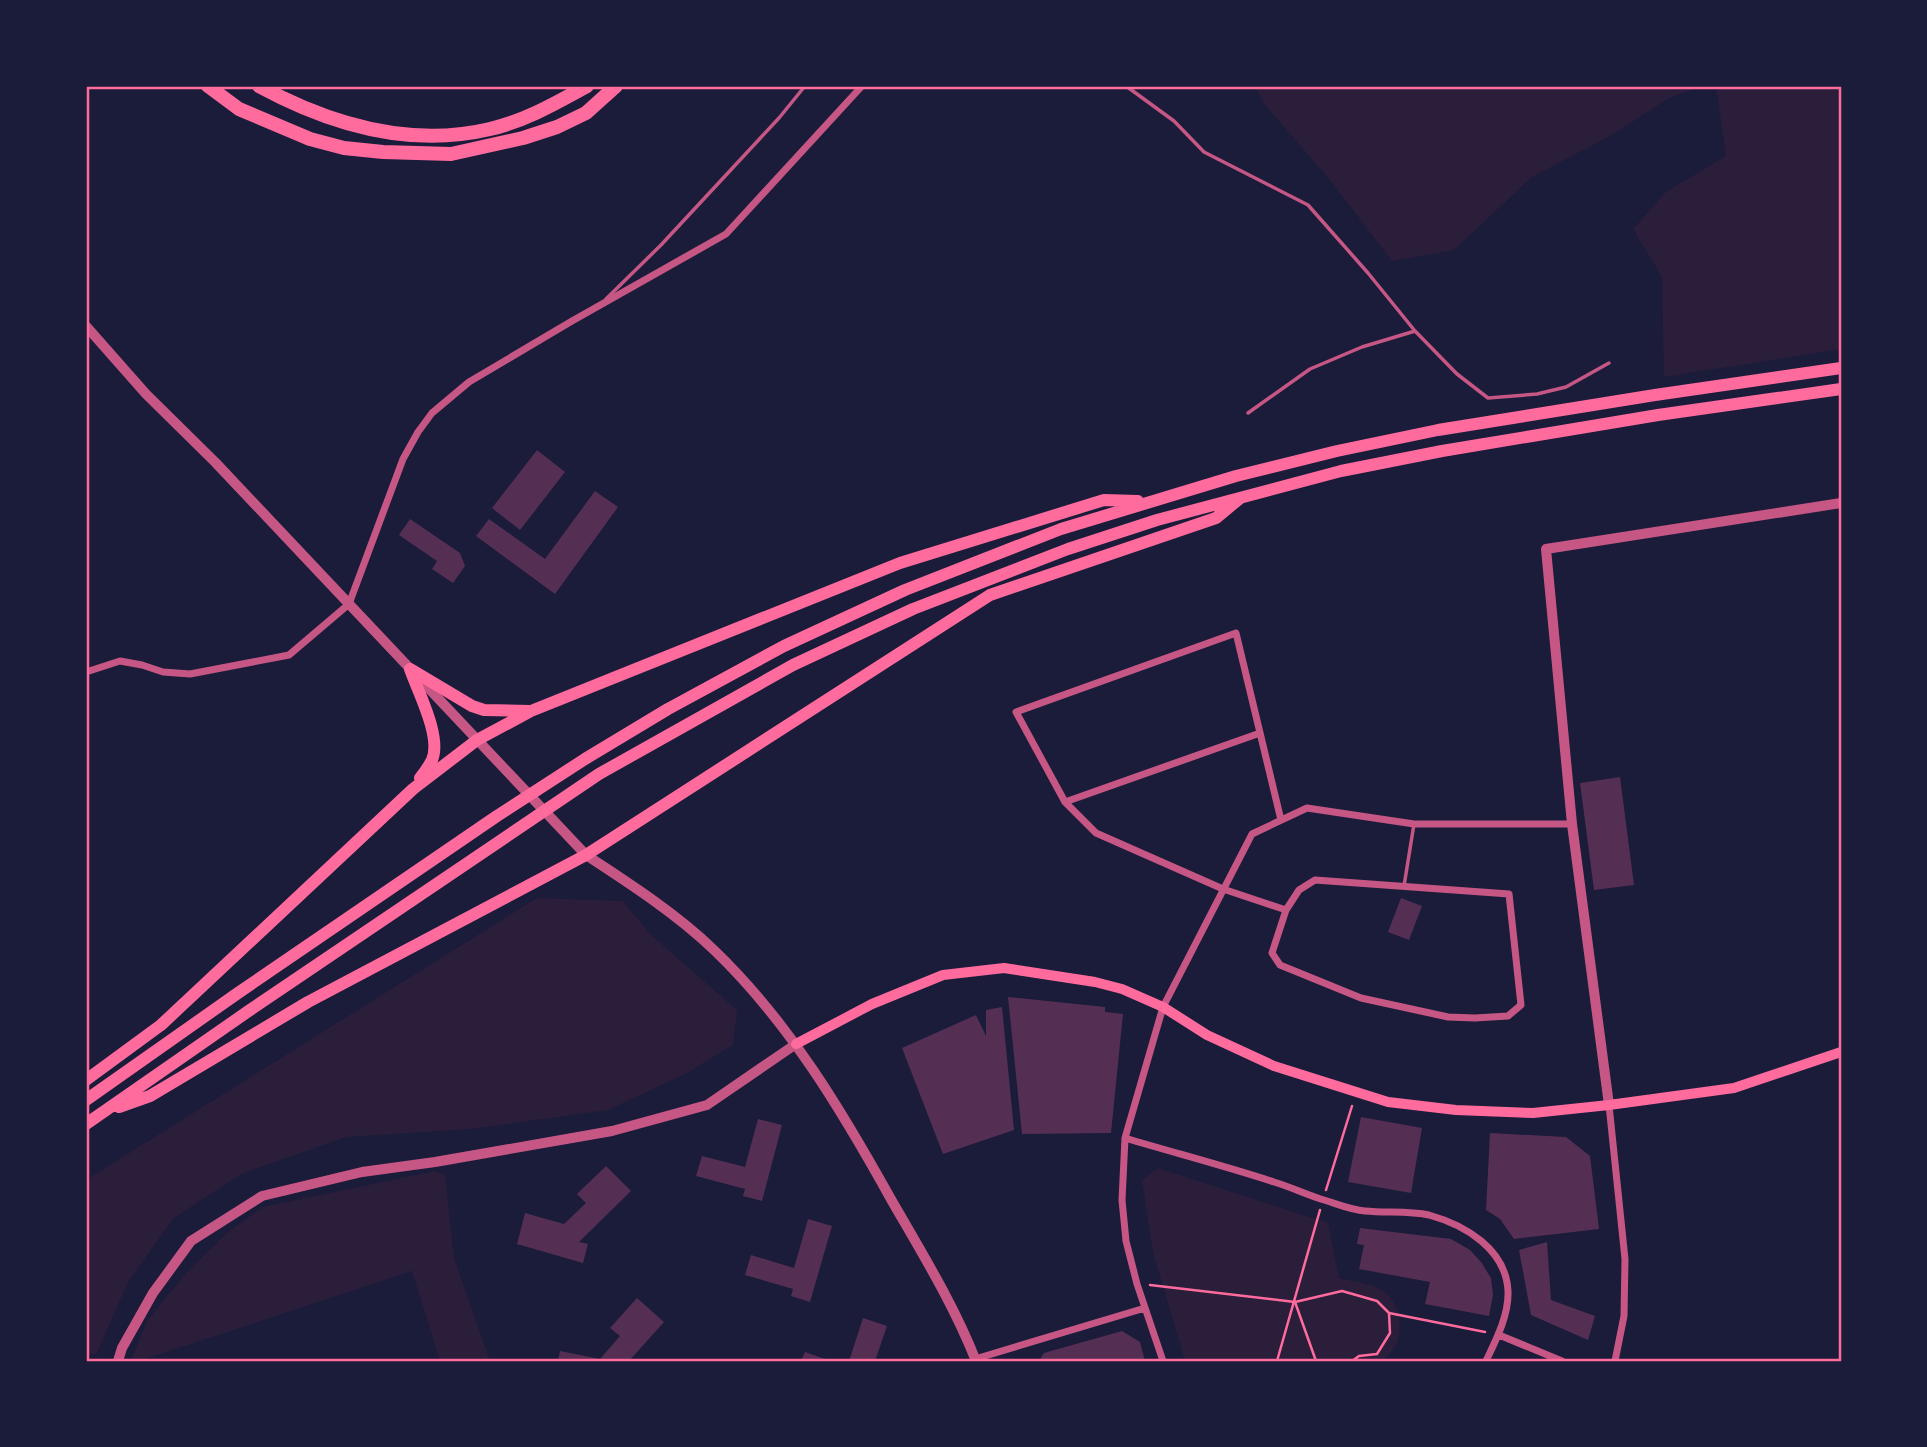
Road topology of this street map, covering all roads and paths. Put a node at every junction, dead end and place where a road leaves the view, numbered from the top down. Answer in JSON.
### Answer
{"nodes":[{"id":1,"x":208,"y":86,"type":"edge"},
{"id":2,"x":259,"y":86,"type":"edge"},
{"id":3,"x":587,"y":86,"type":"edge"},
{"id":4,"x":617,"y":86,"type":"edge"},
{"id":5,"x":805,"y":86,"type":"edge"},
{"id":6,"x":862,"y":86,"type":"edge"},
{"id":7,"x":1126,"y":86,"type":"edge"},
{"id":8,"x":596,"y":307,"type":"junction"},
{"id":9,"x":86,"y":326,"type":"edge"},
{"id":10,"x":1415,"y":331,"type":"junction"},
{"id":11,"x":1609,"y":363,"type":"dead end"},
{"id":12,"x":1841,"y":368,"type":"edge"},
{"id":13,"x":1841,"y":389,"type":"edge"},
{"id":14,"x":1248,"y":412,"type":"dead end"},
{"id":15,"x":1242,"y":496,"type":"junction"},
{"id":16,"x":1153,"y":501,"type":"junction"},
{"id":17,"x":1841,"y":503,"type":"edge"},
{"id":18,"x":349,"y":604,"type":"junction"},
{"id":19,"x":410,"y":669,"type":"junction"},
{"id":20,"x":86,"y":672,"type":"edge"},
{"id":21,"x":531,"y":711,"type":"junction"},
{"id":22,"x":1260,"y":733,"type":"junction"},
{"id":23,"x":477,"y":740,"type":"junction"},
{"id":24,"x":413,"y":789,"type":"junction"},
{"id":25,"x":1065,"y":802,"type":"junction"},
{"id":26,"x":1282,"y":820,"type":"junction"},
{"id":27,"x":1414,"y":824,"type":"junction"},
{"id":28,"x":1572,"y":824,"type":"junction"},
{"id":29,"x":586,"y":855,"type":"junction"},
{"id":30,"x":1404,"y":886,"type":"junction"},
{"id":31,"x":1223,"y":889,"type":"junction"},
{"id":32,"x":1286,"y":910,"type":"junction"},
{"id":33,"x":1163,"y":1007,"type":"junction"},
{"id":34,"x":796,"y":1044,"type":"junction"},
{"id":35,"x":1841,"y":1052,"type":"edge"},
{"id":36,"x":86,"y":1080,"type":"edge"},
{"id":37,"x":1356,"y":1092,"type":"junction"},
{"id":38,"x":86,"y":1100,"type":"edge"},
{"id":39,"x":1609,"y":1105,"type":"junction"},
{"id":40,"x":100,"y":1114,"type":"junction"},
{"id":41,"x":86,"y":1124,"type":"edge"},
{"id":42,"x":1125,"y":1138,"type":"junction"},
{"id":43,"x":1323,"y":1200,"type":"junction"},
{"id":44,"x":1137,"y":1284,"type":"junction"},
{"id":45,"x":1295,"y":1302,"type":"junction"},
{"id":46,"x":1145,"y":1308,"type":"junction"},
{"id":47,"x":1389,"y":1313,"type":"junction"},
{"id":48,"x":1499,"y":1335,"type":"junction"},
{"id":49,"x":975,"y":1360,"type":"edge"},
{"id":50,"x":118,"y":1361,"type":"edge"},
{"id":51,"x":1163,"y":1361,"type":"edge"},
{"id":52,"x":1277,"y":1361,"type":"edge"},
{"id":53,"x":1316,"y":1361,"type":"edge"},
{"id":54,"x":1352,"y":1361,"type":"edge"},
{"id":55,"x":1486,"y":1361,"type":"edge"},
{"id":56,"x":1562,"y":1361,"type":"edge"},
{"id":57,"x":1615,"y":1361,"type":"edge"}],
"edges":[{"from":1,"to":4,"type":"highway"},
{"from":2,"to":3,"type":"highway"},
{"from":5,"to":8,"type":"lane"},
{"from":6,"to":8,"type":"street"},
{"from":7,"to":10,"type":"lane"},
{"from":8,"to":18,"type":"street"},
{"from":9,"to":18,"type":"street"},
{"from":10,"to":11,"type":"lane"},
{"from":10,"to":14,"type":"lane"},
{"from":12,"to":16,"type":"highway"},
{"from":13,"to":15,"type":"highway"},
{"from":15,"to":29,"type":"highway"},
{"from":15,"to":40,"type":"highway"},
{"from":16,"to":21,"type":"highway"},
{"from":16,"to":38,"type":"highway"},
{"from":17,"to":28,"type":"street"},
{"from":18,"to":19,"type":"street"},
{"from":18,"to":20,"type":"street"},
{"from":19,"to":21,"type":"highway"},
{"from":19,"to":23,"type":"street"},
{"from":19,"to":24,"type":"highway"},
{"from":21,"to":23,"type":"highway"},
{"from":22,"to":25,"type":"street"},
{"from":22,"to":25,"type":"street"},
{"from":22,"to":26,"type":"street"},
{"from":23,"to":24,"type":"highway"},
{"from":23,"to":29,"type":"street"},
{"from":24,"to":36,"type":"highway"},
{"from":25,"to":31,"type":"street"},
{"from":26,"to":27,"type":"street"},
{"from":26,"to":31,"type":"street"},
{"from":27,"to":28,"type":"street"},
{"from":27,"to":30,"type":"lane"},
{"from":28,"to":39,"type":"street"},
{"from":29,"to":34,"type":"street"},
{"from":29,"to":40,"type":"highway"},
{"from":30,"to":32,"type":"street"},
{"from":30,"to":32,"type":"street"},
{"from":31,"to":32,"type":"street"},
{"from":31,"to":33,"type":"street"},
{"from":33,"to":34,"type":"main road"},
{"from":33,"to":37,"type":"main road"},
{"from":33,"to":42,"type":"street"},
{"from":34,"to":49,"type":"street"},
{"from":34,"to":50,"type":"street"},
{"from":35,"to":39,"type":"main road"},
{"from":37,"to":39,"type":"main road"},
{"from":37,"to":43,"type":"path"},
{"from":39,"to":57,"type":"street"},
{"from":40,"to":41,"type":"highway"},
{"from":42,"to":43,"type":"street"},
{"from":42,"to":44,"type":"street"},
{"from":43,"to":45,"type":"path"},
{"from":43,"to":48,"type":"street"},
{"from":44,"to":45,"type":"path"},
{"from":44,"to":46,"type":"street"},
{"from":45,"to":47,"type":"path"},
{"from":45,"to":52,"type":"path"},
{"from":45,"to":53,"type":"path"},
{"from":46,"to":49,"type":"street"},
{"from":46,"to":51,"type":"street"},
{"from":47,"to":48,"type":"path"},
{"from":47,"to":54,"type":"path"},
{"from":48,"to":55,"type":"street"},
{"from":48,"to":56,"type":"street"}]}
